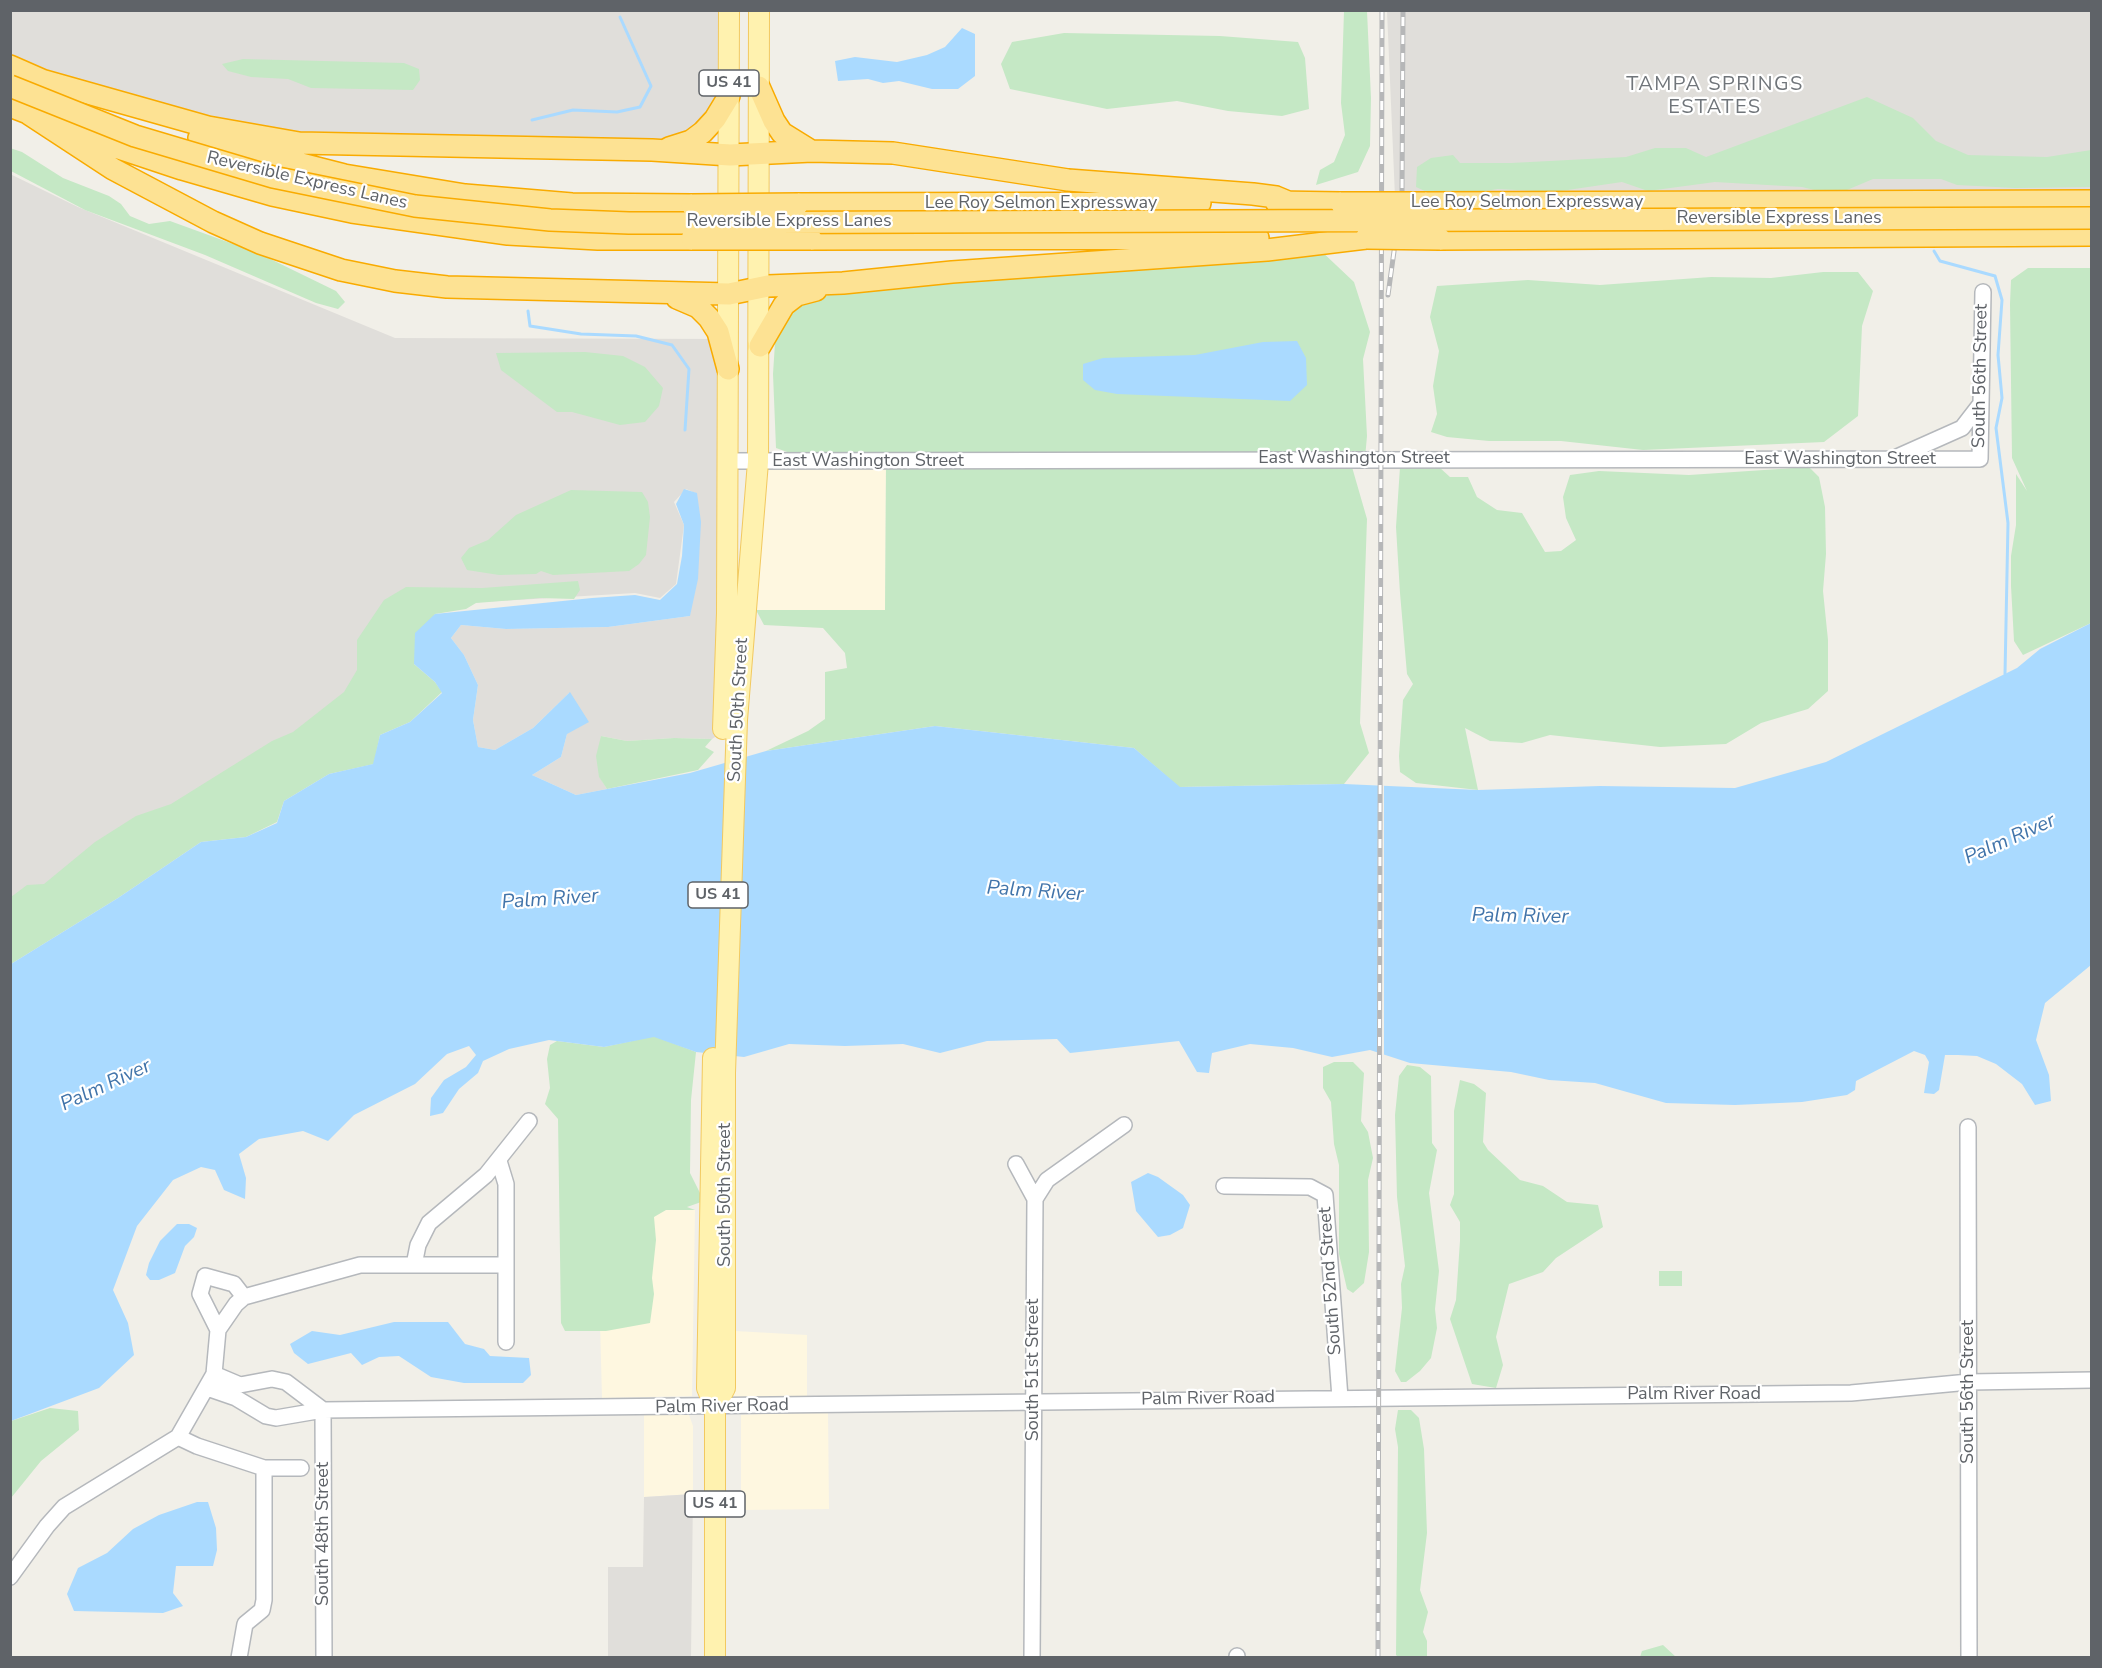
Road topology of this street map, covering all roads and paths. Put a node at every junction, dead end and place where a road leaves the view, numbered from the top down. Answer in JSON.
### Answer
{"nodes":[{"id":1,"x":729,"y":10,"type":"edge"},
{"id":2,"x":759,"y":10,"type":"edge"},
{"id":3,"x":10,"y":66,"type":"edge"},
{"id":4,"x":38,"y":79,"type":"junction"},
{"id":5,"x":10,"y":86,"type":"edge"},
{"id":6,"x":759,"y":87,"type":"junction"},
{"id":7,"x":729,"y":96,"type":"junction"},
{"id":8,"x":20,"y":110,"type":"edge"},
{"id":9,"x":652,"y":150,"type":"junction"},
{"id":10,"x":812,"y":151,"type":"junction"},
{"id":11,"x":760,"y":154,"type":"junction"},
{"id":12,"x":730,"y":155,"type":"junction"},
{"id":13,"x":2091,"y":201,"type":"edge"},
{"id":14,"x":1288,"y":202,"type":"junction"},
{"id":15,"x":2091,"y":218,"type":"edge"},
{"id":16,"x":2091,"y":235,"type":"edge"},
{"id":17,"x":1341,"y":240,"type":"junction"},
{"id":18,"x":843,"y":283,"type":"junction"},
{"id":19,"x":760,"y":288,"type":"junction"},
{"id":20,"x":1983,"y":292,"type":"dead end"},
{"id":21,"x":661,"y":294,"type":"junction"},
{"id":22,"x":729,"y":294,"type":"junction"},
{"id":23,"x":760,"y":346,"type":"junction"},
{"id":24,"x":728,"y":369,"type":"junction"},
{"id":25,"x":1979,"y":406,"type":"junction"},
{"id":26,"x":1980,"y":459,"type":"joint"},
{"id":27,"x":1889,"y":460,"type":"junction"},
{"id":28,"x":728,"y":461,"type":"junction"},
{"id":29,"x":758,"y":462,"type":"junction"},
{"id":30,"x":730,"y":719,"type":"junction"},
{"id":31,"x":529,"y":1121,"type":"dead end"},
{"id":32,"x":1124,"y":1125,"type":"dead end"},
{"id":33,"x":1968,"y":1127,"type":"dead end"},
{"id":34,"x":499,"y":1161,"type":"junction"},
{"id":35,"x":1016,"y":1164,"type":"dead end"},
{"id":36,"x":1224,"y":1186,"type":"dead end"},
{"id":37,"x":1035,"y":1199,"type":"junction"},
{"id":38,"x":414,"y":1265,"type":"junction"},
{"id":39,"x":505,"y":1265,"type":"junction"},
{"id":40,"x":244,"y":1297,"type":"junction"},
{"id":41,"x":218,"y":1330,"type":"junction"},
{"id":42,"x":506,"y":1342,"type":"dead end"},
{"id":43,"x":2091,"y":1380,"type":"edge"},
{"id":44,"x":211,"y":1381,"type":"junction"},
{"id":45,"x":1969,"y":1382,"type":"junction"},
{"id":46,"x":250,"y":1385,"type":"junction"},
{"id":47,"x":1340,"y":1398,"type":"junction"},
{"id":48,"x":1034,"y":1401,"type":"junction"},
{"id":49,"x":244,"y":1403,"type":"junction"},
{"id":50,"x":715,"y":1407,"type":"junction"},
{"id":51,"x":323,"y":1410,"type":"junction"},
{"id":52,"x":178,"y":1437,"type":"junction"},
{"id":53,"x":264,"y":1468,"type":"junction"},
{"id":54,"x":301,"y":1468,"type":"dead end"},
{"id":55,"x":10,"y":1577,"type":"edge"},
{"id":56,"x":239,"y":1658,"type":"edge"},
{"id":57,"x":324,"y":1658,"type":"edge"},
{"id":58,"x":715,"y":1658,"type":"edge"},
{"id":59,"x":1032,"y":1658,"type":"edge"},
{"id":60,"x":1969,"y":1658,"type":"edge"}],
"edges":[{"from":1,"to":7,"type":"main road","name":"South 50th Street","number":"US 41"},
{"from":2,"to":6,"type":"main road","name":"South 50th Street","number":"US 41"},
{"from":3,"to":4,"type":"highway","name":"Lee Roy Selmon Expressway"},
{"from":4,"to":9,"type":"highway"},
{"from":4,"to":14,"type":"highway","name":"Lee Roy Selmon Expressway","bridge":true},
{"from":5,"to":15,"type":"highway","name":"Reversible Express Lanes","bridge":true},
{"from":6,"to":10,"type":"highway"},
{"from":6,"to":11,"type":"main road","name":"South 50th Street","number":"US 41"},
{"from":7,"to":9,"type":"highway"},
{"from":7,"to":12,"type":"main road","name":"South 50th Street","number":"US 41"},
{"from":8,"to":17,"type":"highway","name":"Lee Roy Selmon Expressway","bridge":true},
{"from":8,"to":21,"type":"highway"},
{"from":9,"to":12,"type":"highway"},
{"from":10,"to":11,"type":"highway"},
{"from":10,"to":14,"type":"highway"},
{"from":11,"to":12,"type":"highway"},
{"from":11,"to":19,"type":"main road","name":"South 50th Street","number":"US 41"},
{"from":12,"to":22,"type":"main road","name":"South 50th Street","number":"US 41"},
{"from":13,"to":14,"type":"highway","name":"Lee Roy Selmon Expressway","bridge":true},
{"from":16,"to":17,"type":"highway","name":"Lee Roy Selmon Expressway","bridge":true},
{"from":17,"to":18,"type":"highway"},
{"from":18,"to":19,"type":"highway"},
{"from":18,"to":23,"type":"highway"},
{"from":19,"to":22,"type":"highway"},
{"from":19,"to":23,"type":"main road","name":"South 50th Street","number":"US 41"},
{"from":20,"to":25,"type":"street","name":"South 56th Street"},
{"from":21,"to":22,"type":"highway"},
{"from":21,"to":24,"type":"highway"},
{"from":22,"to":24,"type":"main road","name":"South 50th Street","number":"US 41"},
{"from":23,"to":29,"type":"main road","name":"South 50th Street","number":"US 41"},
{"from":24,"to":28,"type":"main road","name":"South 50th Street","number":"US 41"},
{"from":25,"to":26,"type":"street","name":"South 56th Street"},
{"from":25,"to":27,"type":"street"},
{"from":26,"to":27,"type":"street","name":"East Washington Street"},
{"from":27,"to":29,"type":"street","name":"East Washington Street"},
{"from":28,"to":29,"type":"street","name":"East Washington Street"},
{"from":28,"to":30,"type":"main road","name":"South 50th Street","number":"US 41"},
{"from":29,"to":30,"type":"main road","name":"South 50th Street","number":"US 41"},
{"from":30,"to":50,"type":"main road","name":"South 50th Street","number":"US 41"},
{"from":31,"to":34,"type":"street"},
{"from":32,"to":37,"type":"street"},
{"from":33,"to":45,"type":"street","name":"South 56th Street"},
{"from":34,"to":38,"type":"street"},
{"from":34,"to":39,"type":"street"},
{"from":35,"to":37,"type":"street"},
{"from":36,"to":47,"type":"street","name":"South 52nd Street"},
{"from":37,"to":48,"type":"street","name":"South 51st Street"},
{"from":38,"to":39,"type":"street"},
{"from":38,"to":40,"type":"street"},
{"from":39,"to":42,"type":"street"},
{"from":40,"to":41,"type":"street"},
{"from":40,"to":41,"type":"street"},
{"from":41,"to":44,"type":"street"},
{"from":43,"to":45,"type":"street","name":"Palm River Road"},
{"from":44,"to":46,"type":"street"},
{"from":44,"to":49,"type":"street","name":"Palm River Road"},
{"from":44,"to":52,"type":"street"},
{"from":45,"to":47,"type":"street","name":"Palm River Road"},
{"from":45,"to":60,"type":"street","name":"South 56th Street"},
{"from":46,"to":49,"type":"street"},
{"from":46,"to":51,"type":"street"},
{"from":47,"to":48,"type":"street","name":"Palm River Road"},
{"from":48,"to":50,"type":"street","name":"Palm River Road"},
{"from":48,"to":59,"type":"street","name":"South 51st Street"},
{"from":49,"to":51,"type":"street","name":"Palm River Road"},
{"from":50,"to":51,"type":"street","name":"Palm River Road"},
{"from":50,"to":58,"type":"main road","name":"South 50th Street","number":"US 41"},
{"from":51,"to":57,"type":"street","name":"South 48th Street"},
{"from":52,"to":53,"type":"street"},
{"from":52,"to":55,"type":"street"},
{"from":53,"to":54,"type":"street"},
{"from":53,"to":56,"type":"street"}]}
